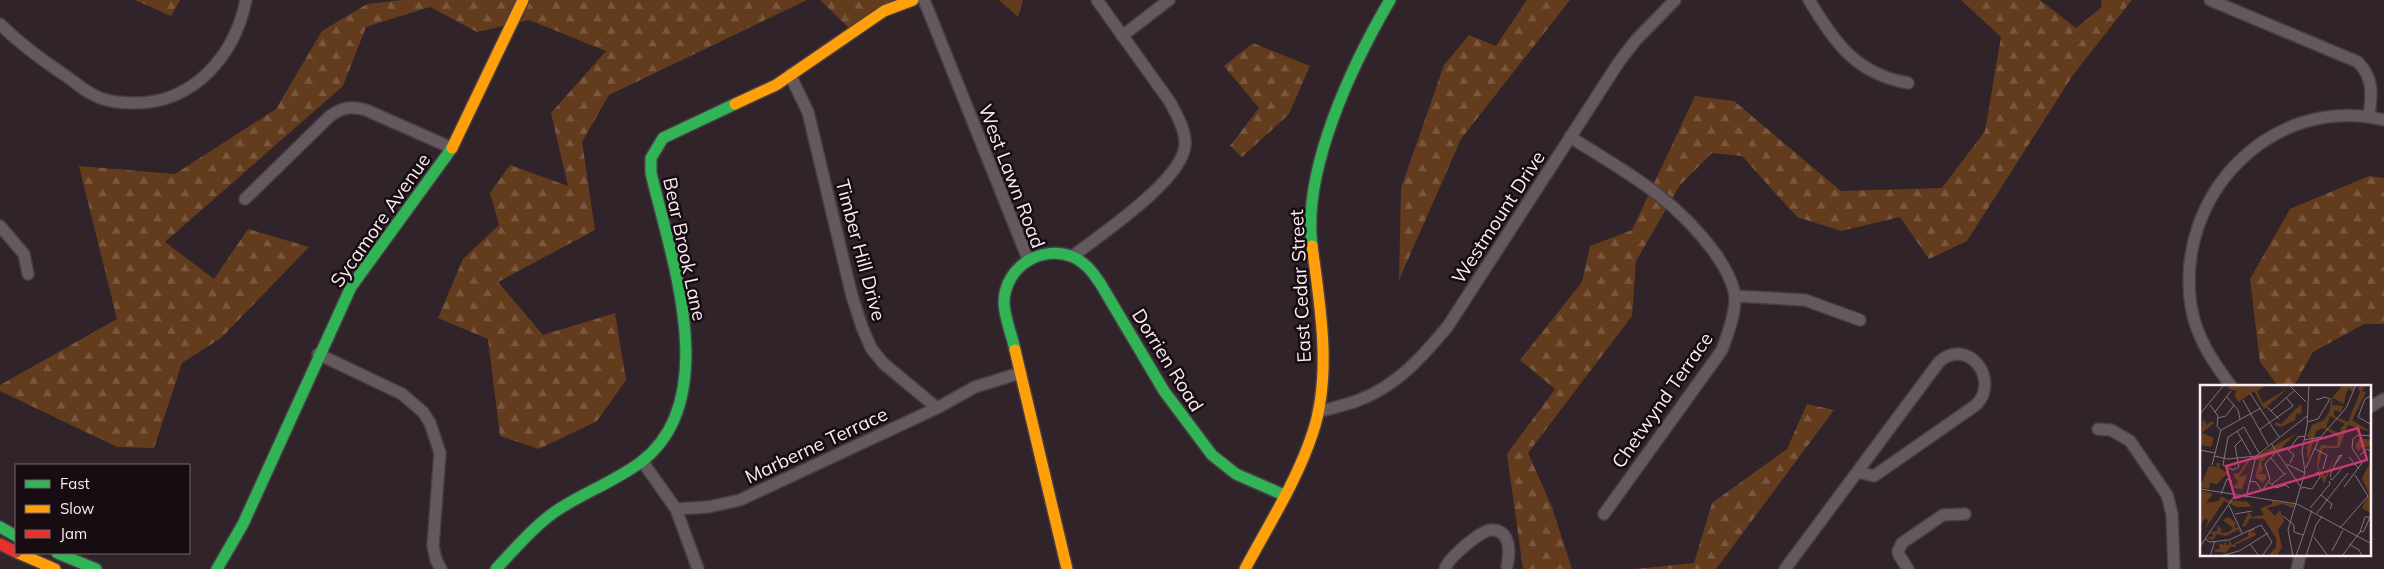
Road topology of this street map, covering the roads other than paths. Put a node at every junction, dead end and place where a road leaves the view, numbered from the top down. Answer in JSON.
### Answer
{"nodes":[{"id":1,"x":246,"y":0,"type":"edge"},
{"id":2,"x":523,"y":0,"type":"edge"},
{"id":3,"x":913,"y":0,"type":"edge"},
{"id":4,"x":924,"y":0,"type":"edge"},
{"id":5,"x":1097,"y":0,"type":"edge"},
{"id":6,"x":1170,"y":0,"type":"edge"},
{"id":7,"x":1390,"y":0,"type":"edge"},
{"id":8,"x":1675,"y":0,"type":"edge"},
{"id":9,"x":1809,"y":0,"type":"edge"},
{"id":10,"x":2210,"y":0,"type":"edge"},
{"id":11,"x":0,"y":24,"type":"edge"},
{"id":12,"x":1122,"y":36,"type":"junction"},
{"id":13,"x":790,"y":75,"type":"junction"},
{"id":14,"x":1908,"y":83,"type":"dead end"},
{"id":15,"x":2369,"y":116,"type":"junction"},
{"id":16,"x":2384,"y":120,"type":"edge"},
{"id":17,"x":1570,"y":137,"type":"junction"},
{"id":18,"x":452,"y":148,"type":"junction"},
{"id":19,"x":245,"y":199,"type":"dead end"},
{"id":20,"x":0,"y":226,"type":"edge"},
{"id":21,"x":1073,"y":256,"type":"junction"},
{"id":22,"x":1028,"y":260,"type":"junction"},
{"id":23,"x":28,"y":274,"type":"dead end"},
{"id":24,"x":1735,"y":296,"type":"junction"},
{"id":25,"x":1860,"y":320,"type":"dead end"},
{"id":26,"x":318,"y":354,"type":"junction"},
{"id":27,"x":1020,"y":373,"type":"junction"},
{"id":28,"x":2230,"y":385,"type":"edge"},
{"id":29,"x":2384,"y":399,"type":"edge"},
{"id":30,"x":2372,"y":407,"type":"edge"},
{"id":31,"x":937,"y":408,"type":"junction"},
{"id":32,"x":1318,"y":412,"type":"junction"},
{"id":33,"x":2098,"y":429,"type":"dead end"},
{"id":34,"x":642,"y":461,"type":"junction"},
{"id":35,"x":1858,"y":472,"type":"junction"},
{"id":36,"x":1284,"y":495,"type":"junction"},
{"id":37,"x":676,"y":509,"type":"junction"},
{"id":38,"x":1604,"y":514,"type":"dead end"},
{"id":39,"x":1965,"y":514,"type":"dead end"},
{"id":40,"x":1,"y":529,"type":"edge"},
{"id":41,"x":15,"y":536,"type":"edge"},
{"id":42,"x":0,"y":544,"type":"edge"},
{"id":43,"x":15,"y":551,"type":"edge"},
{"id":44,"x":21,"y":554,"type":"edge"},
{"id":45,"x":59,"y":554,"type":"edge"},
{"id":46,"x":2300,"y":556,"type":"edge"},
{"id":47,"x":1505,"y":568,"type":"edge"},
{"id":48,"x":55,"y":569,"type":"edge"},
{"id":49,"x":96,"y":569,"type":"edge"},
{"id":50,"x":217,"y":569,"type":"edge"},
{"id":51,"x":441,"y":569,"type":"edge"},
{"id":52,"x":496,"y":569,"type":"edge"},
{"id":53,"x":698,"y":569,"type":"edge"},
{"id":54,"x":1067,"y":569,"type":"edge"},
{"id":55,"x":1245,"y":569,"type":"edge"},
{"id":56,"x":1444,"y":569,"type":"edge"},
{"id":57,"x":1785,"y":569,"type":"edge"},
{"id":58,"x":1908,"y":569,"type":"edge"},
{"id":59,"x":2174,"y":569,"type":"edge"},
{"id":60,"x":2297,"y":569,"type":"edge"}],
"edges":[{"from":1,"to":11,"type":"street"},
{"from":2,"to":18,"type":"street","name":"Sycamore Avenue"},
{"from":3,"to":13,"type":"street","name":"Bear Brook Lane"},
{"from":4,"to":22,"type":"street","name":"West Lawn Road"},
{"from":5,"to":12,"type":"street"},
{"from":6,"to":12,"type":"street"},
{"from":7,"to":32,"type":"street","name":"East Cedar Street"},
{"from":8,"to":17,"type":"street","name":"Westmount Drive"},
{"from":9,"to":14,"type":"street"},
{"from":10,"to":15,"type":"street"},
{"from":12,"to":21,"type":"street"},
{"from":13,"to":31,"type":"street","name":"Timber Hill Drive"},
{"from":13,"to":34,"type":"street","name":"Bear Brook Lane"},
{"from":15,"to":16,"type":"street"},
{"from":15,"to":28,"type":"street"},
{"from":17,"to":24,"type":"street","name":"Chetwynd Terrace"},
{"from":17,"to":32,"type":"street","name":"Westmount Drive"},
{"from":18,"to":19,"type":"street"},
{"from":18,"to":26,"type":"street","name":"Sycamore Avenue"},
{"from":20,"to":23,"type":"street"},
{"from":21,"to":22,"type":"street"},
{"from":21,"to":36,"type":"street","name":"Dorrien Road"},
{"from":22,"to":27,"type":"street","name":"West Lawn Road"},
{"from":24,"to":25,"type":"street"},
{"from":24,"to":38,"type":"street","name":"Chetwynd Terrace"},
{"from":26,"to":50,"type":"street","name":"Sycamore Avenue"},
{"from":26,"to":51,"type":"street"},
{"from":27,"to":31,"type":"street","name":"Marberne Terrace"},
{"from":27,"to":54,"type":"street","name":"West Lawn Road"},
{"from":29,"to":30,"type":"street"},
{"from":31,"to":37,"type":"street","name":"Marberne Terrace"},
{"from":32,"to":36,"type":"street","name":"East Cedar Street"},
{"from":33,"to":59,"type":"street"},
{"from":34,"to":37,"type":"street"},
{"from":34,"to":52,"type":"street","name":"Bear Brook Lane"},
{"from":35,"to":35,"type":"street"},
{"from":35,"to":57,"type":"street"},
{"from":36,"to":55,"type":"street","name":"East Cedar Street"},
{"from":37,"to":53,"type":"street"},
{"from":39,"to":58,"type":"street"},
{"from":40,"to":41,"type":"street"},
{"from":42,"to":43,"type":"street"},
{"from":44,"to":48,"type":"street"},
{"from":45,"to":49,"type":"street"},
{"from":46,"to":60,"type":"street"},
{"from":47,"to":56,"type":"street"}]}
